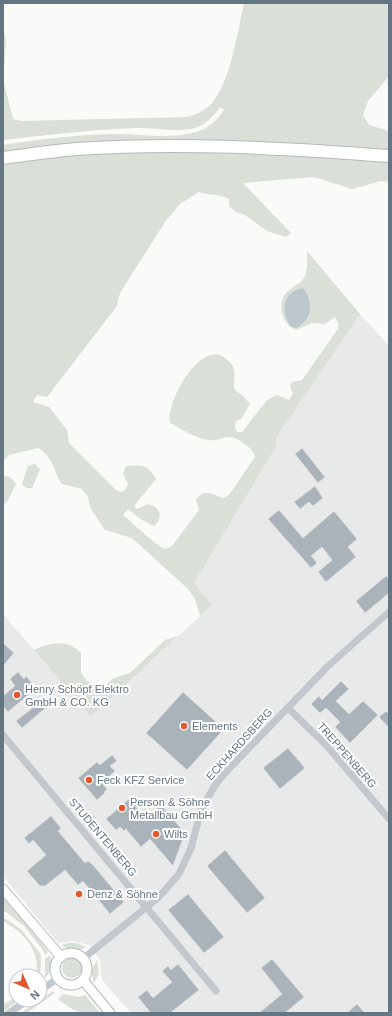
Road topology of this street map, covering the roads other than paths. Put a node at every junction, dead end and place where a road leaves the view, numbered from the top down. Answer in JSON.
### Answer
{"nodes":[{"id":1,"x":389,"y":156,"type":"edge"},
{"id":2,"x":3,"y":158,"type":"edge"},
{"id":3,"x":389,"y":612,"type":"edge"},
{"id":4,"x":288,"y":708,"type":"junction"},
{"id":5,"x":3,"y":735,"type":"edge"},
{"id":6,"x":389,"y":819,"type":"edge"},
{"id":7,"x":3,"y":889,"type":"edge"},
{"id":8,"x":146,"y":906,"type":"junction"},
{"id":9,"x":61,"y":957,"type":"junction"},
{"id":10,"x":84,"y":958,"type":"junction"},
{"id":11,"x":58,"y":978,"type":"junction"},
{"id":12,"x":83,"y":980,"type":"junction"},
{"id":13,"x":48,"y":985,"type":"edge"},
{"id":14,"x":216,"y":991,"type":"dead end"},
{"id":15,"x":110,"y":1013,"type":"edge"}],
"edges":[{"from":1,"to":2,"type":"highway"},
{"from":3,"to":4,"type":"street","name":"ECKHARDSBERG"},
{"from":4,"to":6,"type":"street","name":"TREPPENBERG"},
{"from":4,"to":8,"type":"street","name":"ECKHARDSBERG"},
{"from":5,"to":8,"type":"street","name":"STUDENTENBERG"},
{"from":7,"to":9,"type":"main road"},
{"from":8,"to":10,"type":"street","name":"ECKHARDSBERG"},
{"from":8,"to":14,"type":"street","name":"STUDENTENBERG"},
{"from":9,"to":10,"type":"main road"},
{"from":9,"to":11,"type":"main road"},
{"from":10,"to":12,"type":"main road"},
{"from":11,"to":12,"type":"main road"},
{"from":11,"to":13,"type":"street"},
{"from":12,"to":15,"type":"main road"}]}
